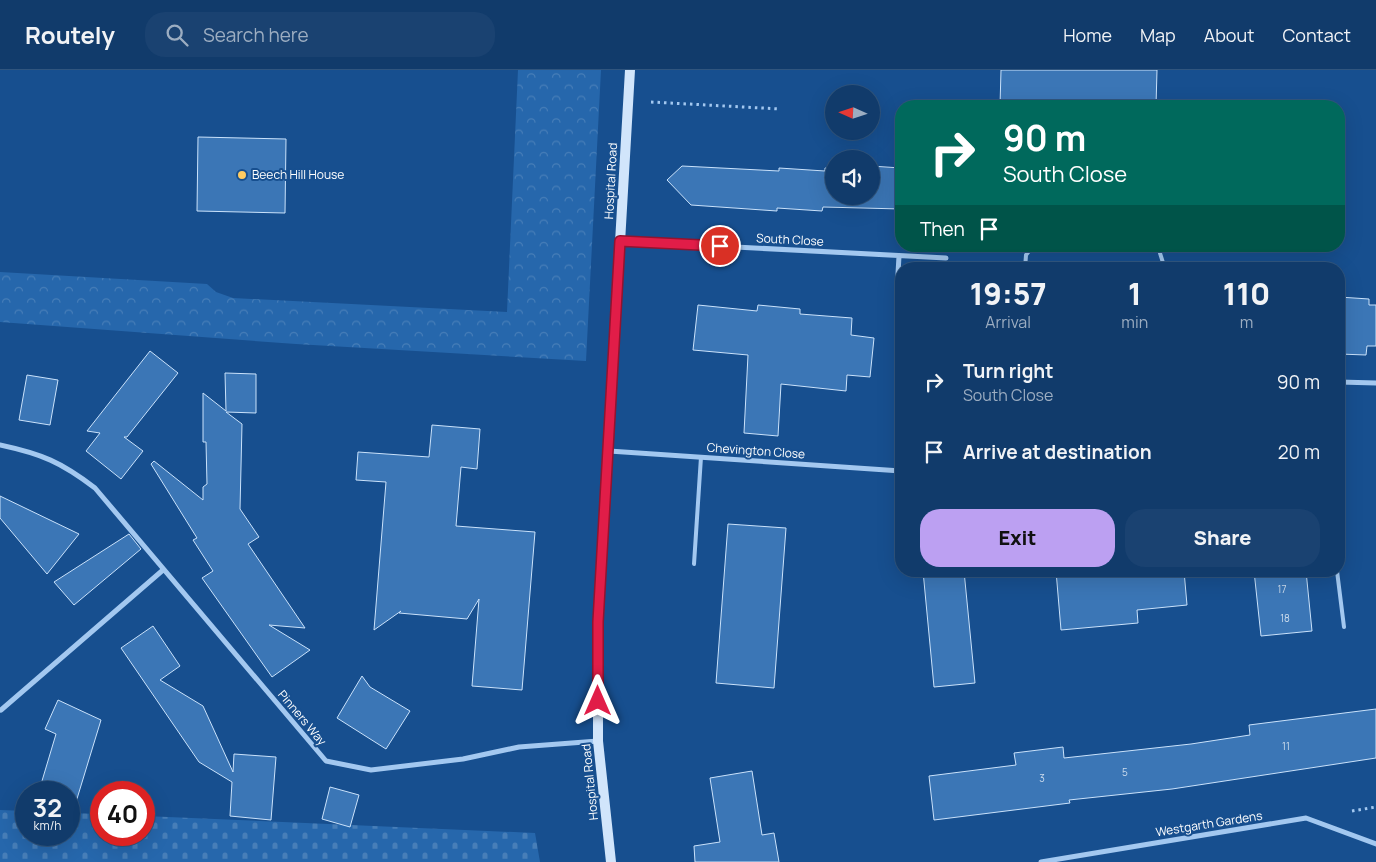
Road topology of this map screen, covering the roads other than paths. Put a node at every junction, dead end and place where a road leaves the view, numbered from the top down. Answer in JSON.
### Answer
{"nodes":[{"id":1,"x":630,"y":70,"type":"edge"},
{"id":2,"x":620,"y":241,"type":"junction"},
{"id":3,"x":899,"y":256,"type":"junction"},
{"id":4,"x":946,"y":258,"type":"dead end"},
{"id":5,"x":899,"y":262,"type":"edge"},
{"id":6,"x":1345,"y":382,"type":"edge"},
{"id":7,"x":1376,"y":383,"type":"edge"},
{"id":8,"x":0,"y":445,"type":"edge"},
{"id":9,"x":609,"y":452,"type":"junction"},
{"id":10,"x":701,"y":457,"type":"junction"},
{"id":11,"x":895,"y":471,"type":"edge"},
{"id":12,"x":694,"y":564,"type":"dead end"},
{"id":13,"x":163,"y":570,"type":"junction"},
{"id":14,"x":1338,"y":577,"type":"edge"},
{"id":15,"x":1344,"y":627,"type":"dead end"},
{"id":16,"x":1,"y":710,"type":"edge"},
{"id":17,"x":598,"y":741,"type":"junction"},
{"id":18,"x":1376,"y":844,"type":"edge"},
{"id":19,"x":611,"y":862,"type":"edge"},
{"id":20,"x":1041,"y":862,"type":"edge"}],
"edges":[{"from":1,"to":2,"type":"street","name":"Hospital Road"},
{"from":2,"to":3,"type":"street","name":"South Close"},
{"from":2,"to":9,"type":"street","name":"Hospital Road"},
{"from":3,"to":4,"type":"street","name":"South Close"},
{"from":3,"to":5,"type":"street"},
{"from":6,"to":7,"type":"street"},
{"from":8,"to":13,"type":"street","name":"Pinners Way"},
{"from":9,"to":10,"type":"street","name":"Chevington Close"},
{"from":9,"to":17,"type":"street","name":"Hospital Road"},
{"from":10,"to":11,"type":"street","name":"Chevington Close"},
{"from":10,"to":12,"type":"lane"},
{"from":13,"to":16,"type":"street"},
{"from":13,"to":17,"type":"street","name":"Pinners Way"},
{"from":14,"to":15,"type":"lane"},
{"from":17,"to":19,"type":"street","name":"Hospital Road"},
{"from":18,"to":20,"type":"street","name":"Westgarth Gardens"}]}
